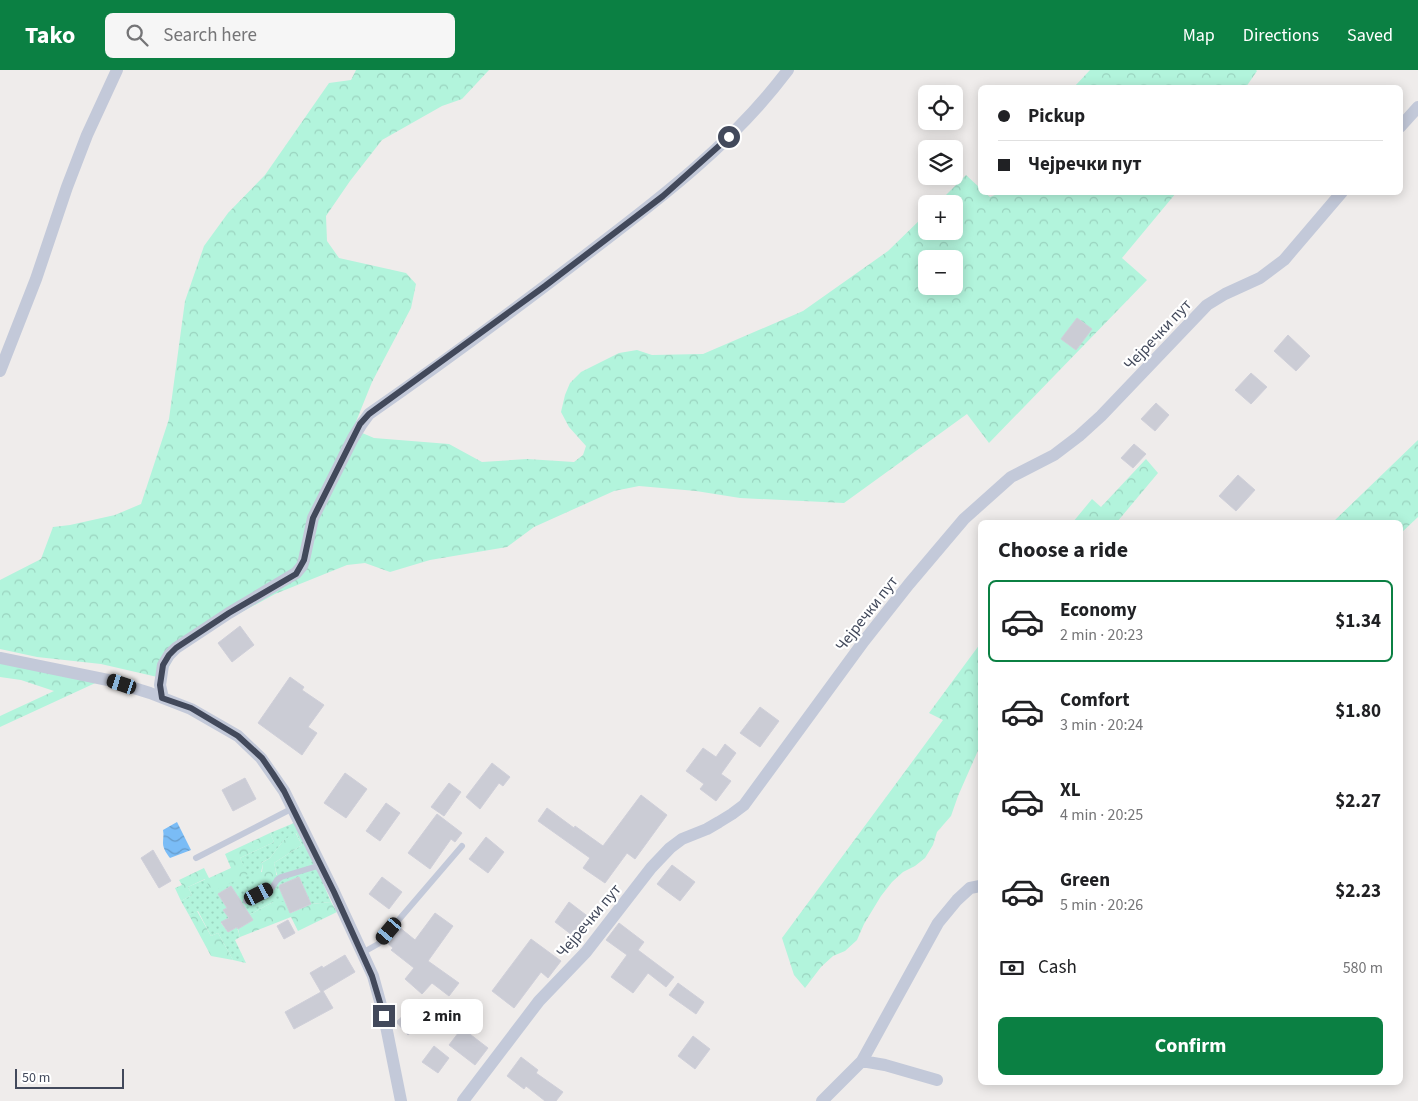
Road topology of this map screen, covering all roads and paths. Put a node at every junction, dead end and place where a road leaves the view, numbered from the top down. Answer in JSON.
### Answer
{"nodes":[{"id":1,"x":117,"y":70,"type":"edge"},
{"id":2,"x":788,"y":70,"type":"edge"},
{"id":3,"x":1418,"y":107,"type":"edge"},
{"id":4,"x":1403,"y":124,"type":"edge"},
{"id":5,"x":1339,"y":195,"type":"edge"},
{"id":6,"x":0,"y":371,"type":"edge"},
{"id":7,"x":0,"y":658,"type":"edge"},
{"id":8,"x":162,"y":698,"type":"junction"},
{"id":9,"x":292,"y":808,"type":"junction"},
{"id":10,"x":462,"y":846,"type":"dead end"},
{"id":11,"x":196,"y":858,"type":"dead end"},
{"id":12,"x":321,"y":865,"type":"junction"},
{"id":13,"x":978,"y":886,"type":"edge"},
{"id":14,"x":246,"y":901,"type":"dead end"},
{"id":15,"x":362,"y":953,"type":"junction"},
{"id":16,"x":862,"y":1061,"type":"junction"},
{"id":17,"x":937,"y":1080,"type":"dead end"},
{"id":18,"x":402,"y":1101,"type":"edge"},
{"id":19,"x":463,"y":1101,"type":"edge"},
{"id":20,"x":822,"y":1101,"type":"edge"}],
"edges":[{"from":1,"to":6,"type":"street"},
{"from":2,"to":8,"type":"street"},
{"from":3,"to":4,"type":"street"},
{"from":5,"to":19,"type":"street","name":"Чејречки пут"},
{"from":7,"to":8,"type":"street"},
{"from":8,"to":9,"type":"street"},
{"from":9,"to":11,"type":"lane"},
{"from":9,"to":12,"type":"street"},
{"from":10,"to":15,"type":"lane"},
{"from":12,"to":14,"type":"lane"},
{"from":12,"to":15,"type":"street"},
{"from":13,"to":16,"type":"street"},
{"from":15,"to":18,"type":"street"},
{"from":16,"to":17,"type":"street"},
{"from":16,"to":20,"type":"street"}]}
